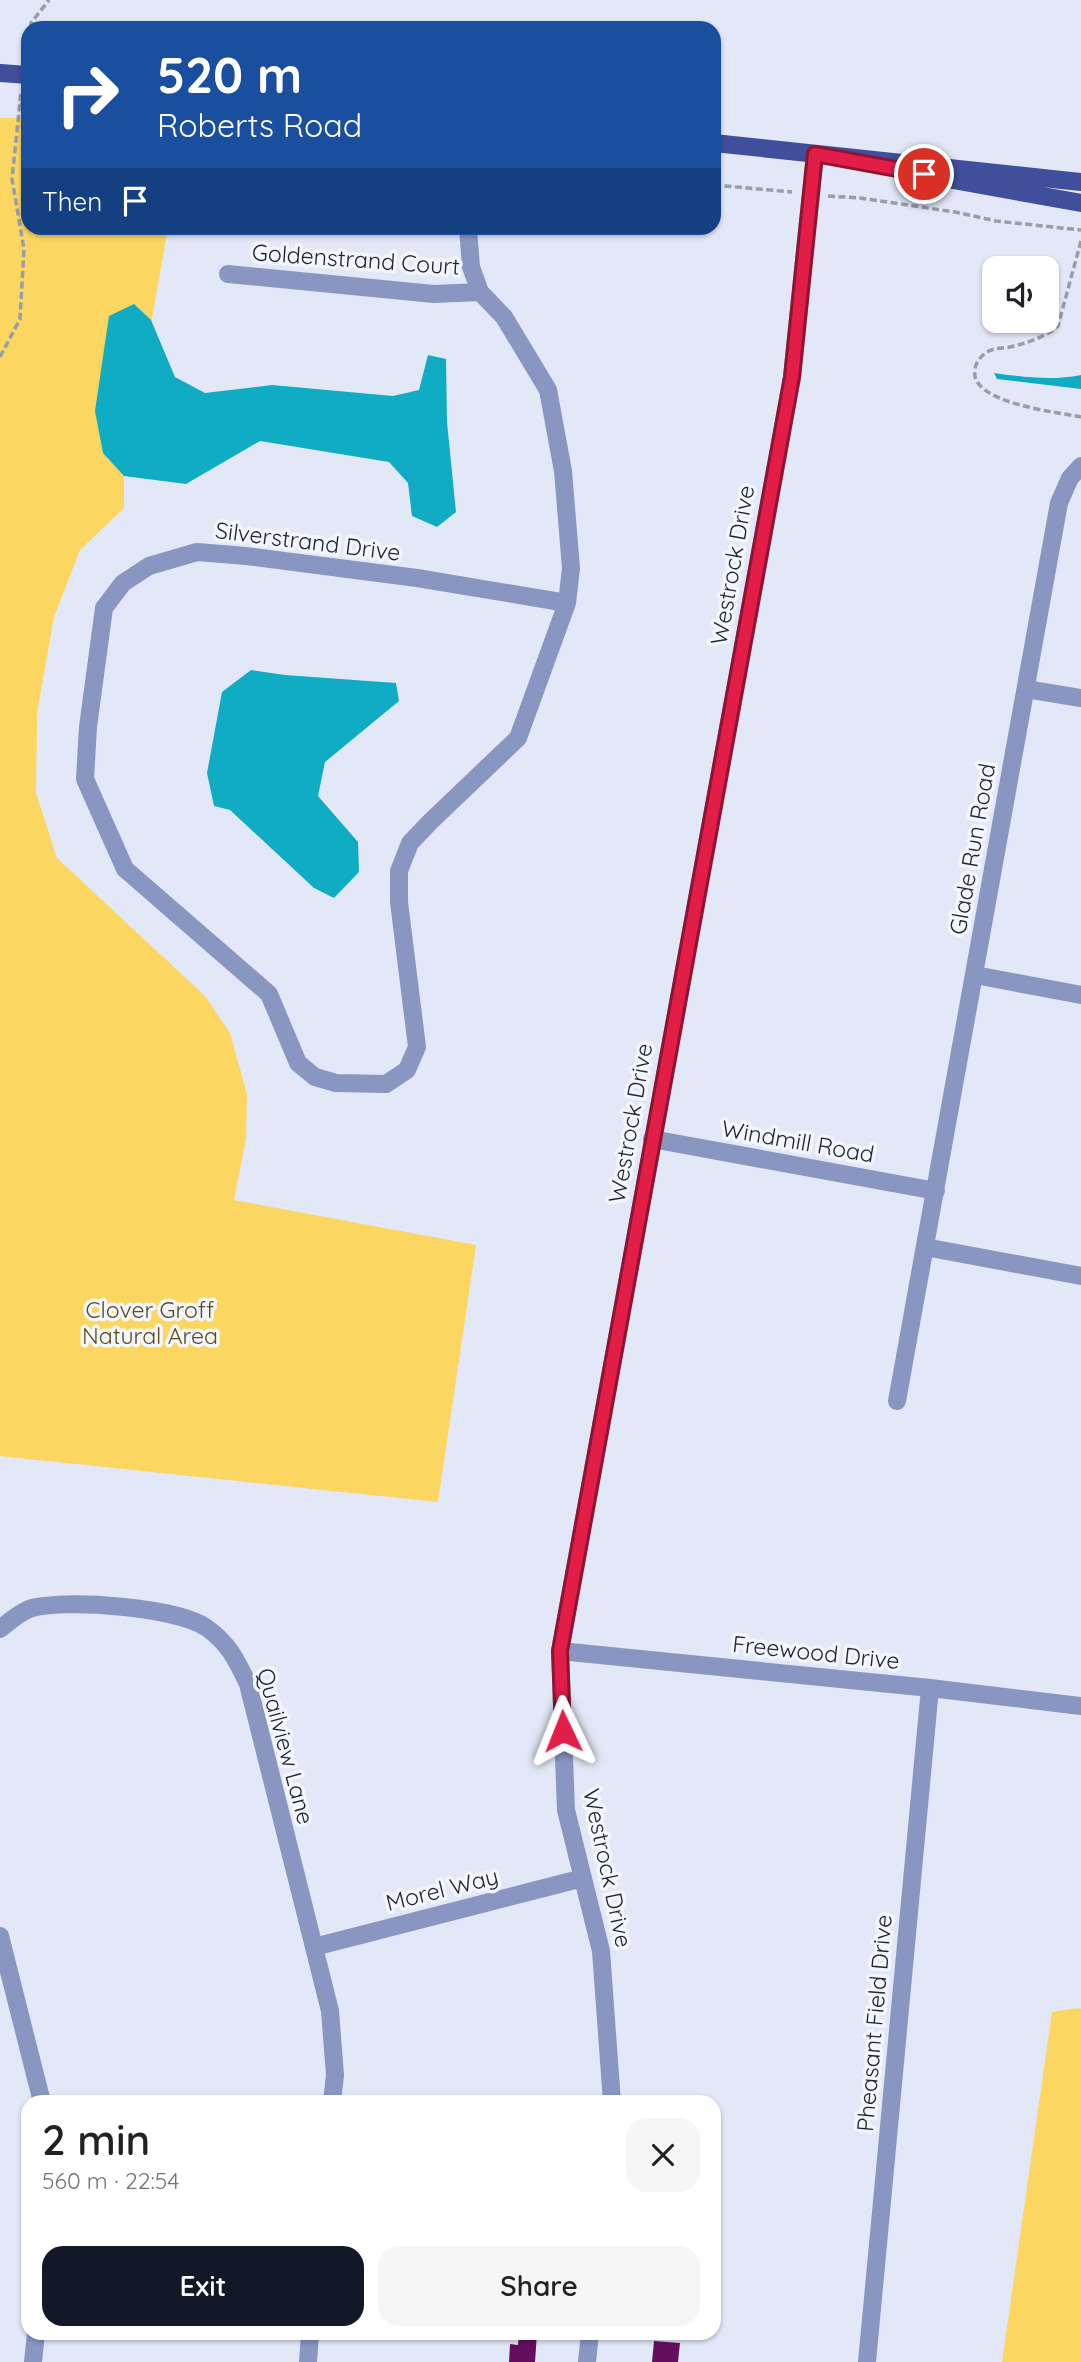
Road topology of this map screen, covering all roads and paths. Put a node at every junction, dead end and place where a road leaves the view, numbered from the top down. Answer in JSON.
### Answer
{"nodes":[{"id":1,"x":49,"y":0,"type":"edge"},
{"id":2,"x":33,"y":21,"type":"edge"},
{"id":3,"x":0,"y":72,"type":"edge"},
{"id":4,"x":21,"y":74,"type":"edge"},
{"id":5,"x":21,"y":99,"type":"edge"},
{"id":6,"x":20,"y":104,"type":"joint"},
{"id":7,"x":721,"y":145,"type":"edge"},
{"id":8,"x":815,"y":154,"type":"junction"},
{"id":9,"x":1081,"y":182,"type":"edge"},
{"id":10,"x":721,"y":186,"type":"edge"},
{"id":11,"x":811,"y":194,"type":"junction"},
{"id":12,"x":1081,"y":203,"type":"edge"},
{"id":13,"x":1081,"y":230,"type":"edge"},
{"id":14,"x":469,"y":235,"type":"edge"},
{"id":15,"x":1081,"y":241,"type":"edge"},
{"id":16,"x":228,"y":274,"type":"dead end"},
{"id":17,"x":480,"y":292,"type":"junction"},
{"id":18,"x":0,"y":357,"type":"edge"},
{"id":19,"x":1081,"y":417,"type":"edge"},
{"id":20,"x":1081,"y":466,"type":"edge"},
{"id":21,"x":567,"y":603,"type":"junction"},
{"id":22,"x":1026,"y":689,"type":"junction"},
{"id":23,"x":1081,"y":698,"type":"edge"},
{"id":24,"x":975,"y":975,"type":"junction"},
{"id":25,"x":1081,"y":995,"type":"edge"},
{"id":26,"x":652,"y":1139,"type":"junction"},
{"id":27,"x":936,"y":1191,"type":"junction"},
{"id":28,"x":925,"y":1247,"type":"junction"},
{"id":29,"x":1081,"y":1276,"type":"edge"},
{"id":30,"x":897,"y":1401,"type":"dead end"},
{"id":31,"x":0,"y":1629,"type":"edge"},
{"id":32,"x":560,"y":1651,"type":"junction"},
{"id":33,"x":930,"y":1688,"type":"junction"},
{"id":34,"x":1073,"y":1704,"type":"edge"},
{"id":35,"x":583,"y":1878,"type":"junction"},
{"id":36,"x":0,"y":1936,"type":"edge"},
{"id":37,"x":314,"y":1947,"type":"junction"},
{"id":38,"x":40,"y":2095,"type":"edge"},
{"id":39,"x":333,"y":2095,"type":"edge"},
{"id":40,"x":611,"y":2095,"type":"edge"},
{"id":41,"x":35,"y":2340,"type":"edge"},
{"id":42,"x":309,"y":2340,"type":"edge"},
{"id":43,"x":589,"y":2340,"type":"edge"},
{"id":44,"x":33,"y":2362,"type":"edge"},
{"id":45,"x":307,"y":2362,"type":"edge"},
{"id":46,"x":587,"y":2362,"type":"edge"},
{"id":47,"x":866,"y":2362,"type":"edge"}],
"edges":[{"from":1,"to":2,"type":"path"},
{"from":3,"to":4,"type":"main road"},
{"from":5,"to":6,"type":"path"},
{"from":6,"to":18,"type":"path"},
{"from":7,"to":8,"type":"main road"},
{"from":8,"to":9,"type":"main road"},
{"from":8,"to":11,"type":"street","name":"Westrock Drive"},
{"from":8,"to":12,"type":"main road"},
{"from":10,"to":11,"type":"path"},
{"from":11,"to":13,"type":"path"},
{"from":11,"to":26,"type":"street","name":"Westrock Drive"},
{"from":14,"to":17,"type":"street"},
{"from":15,"to":19,"type":"path"},
{"from":16,"to":17,"type":"street","name":"Goldenstrand Court"},
{"from":17,"to":21,"type":"street"},
{"from":20,"to":22,"type":"street","name":"Glade Run Road"},
{"from":21,"to":21,"type":"street","name":"Silverstrand Drive"},
{"from":22,"to":23,"type":"street"},
{"from":22,"to":24,"type":"street","name":"Glade Run Road"},
{"from":24,"to":25,"type":"street"},
{"from":24,"to":27,"type":"street","name":"Glade Run Road"},
{"from":26,"to":27,"type":"street","name":"Windmill Road"},
{"from":26,"to":32,"type":"street","name":"Westrock Drive"},
{"from":27,"to":28,"type":"street","name":"Glade Run Road"},
{"from":28,"to":29,"type":"street"},
{"from":28,"to":30,"type":"street","name":"Glade Run Road"},
{"from":31,"to":37,"type":"street","name":"Quailview Lane"},
{"from":32,"to":33,"type":"street","name":"Freewood Drive"},
{"from":32,"to":35,"type":"street","name":"Westrock Drive"},
{"from":33,"to":34,"type":"street","name":"Freewood Drive"},
{"from":33,"to":47,"type":"street","name":"Pheasant Field Drive"},
{"from":35,"to":37,"type":"street","name":"Morel Way"},
{"from":35,"to":40,"type":"street","name":"Westrock Drive"},
{"from":36,"to":38,"type":"street"},
{"from":37,"to":39,"type":"street","name":"Quailview Lane"},
{"from":41,"to":44,"type":"street"},
{"from":42,"to":45,"type":"street"},
{"from":43,"to":46,"type":"street"}]}
